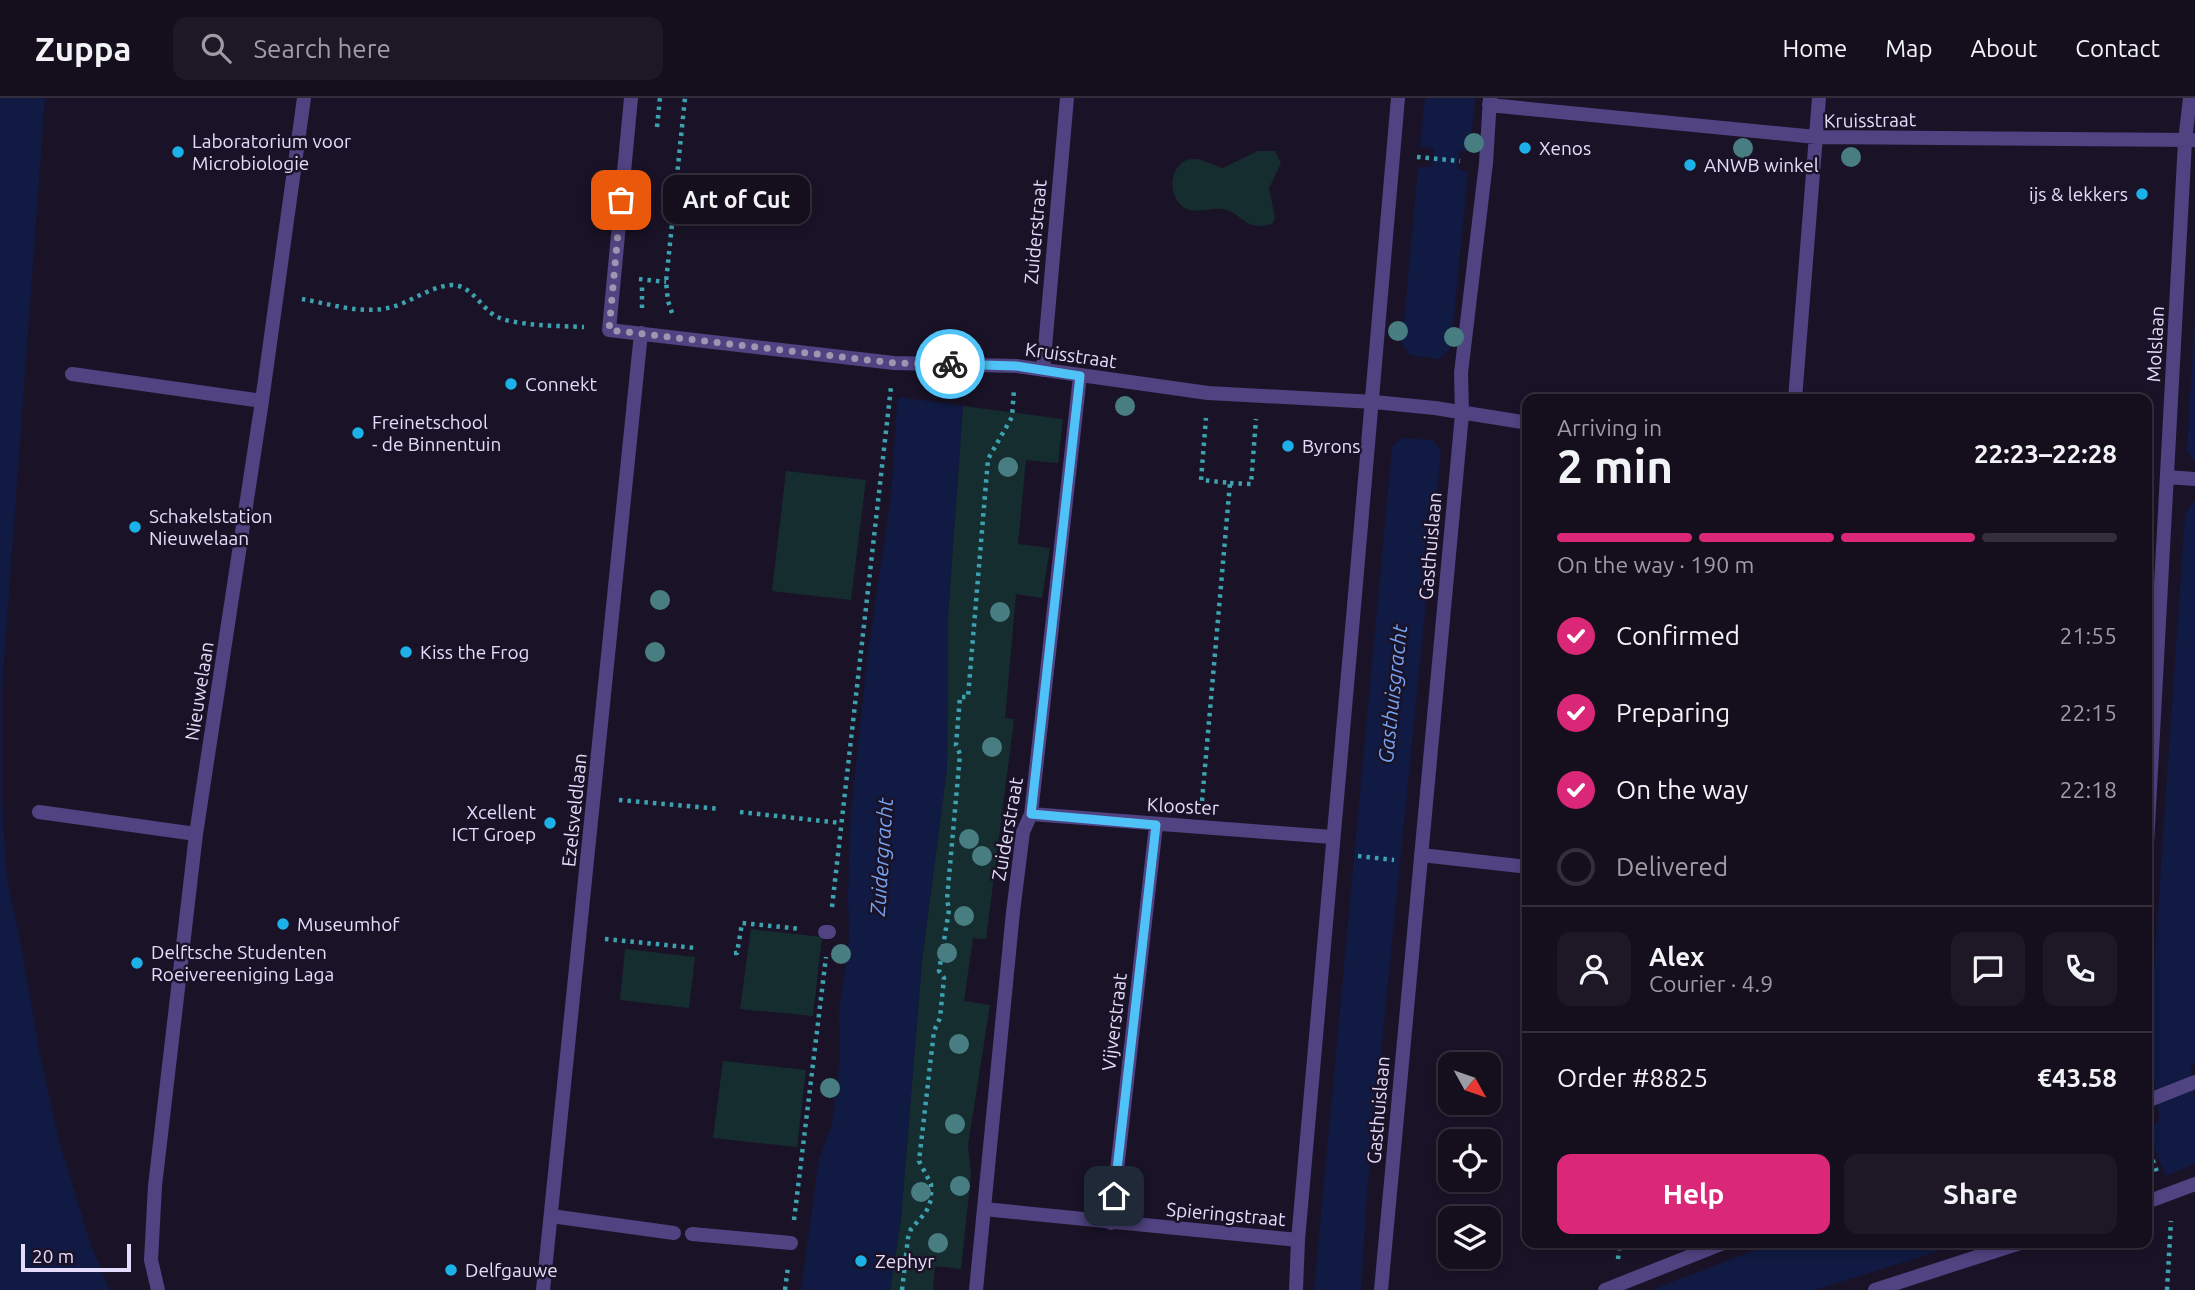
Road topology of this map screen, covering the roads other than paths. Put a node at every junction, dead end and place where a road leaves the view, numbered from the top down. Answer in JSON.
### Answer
{"nodes":[{"id":1,"x":304,"y":98,"type":"edge"},
{"id":2,"x":631,"y":98,"type":"edge"},
{"id":3,"x":1067,"y":98,"type":"edge"},
{"id":4,"x":1398,"y":98,"type":"edge"},
{"id":5,"x":1819,"y":98,"type":"edge"},
{"id":6,"x":2190,"y":98,"type":"edge"},
{"id":7,"x":1489,"y":102,"type":"edge"},
{"id":8,"x":1816,"y":137,"type":"junction"},
{"id":9,"x":2190,"y":140,"type":"edge"},
{"id":10,"x":641,"y":333,"type":"junction"},
{"id":11,"x":1043,"y":370,"type":"junction"},
{"id":12,"x":72,"y":374,"type":"dead end"},
{"id":13,"x":1080,"y":376,"type":"junction"},
{"id":14,"x":1796,"y":394,"type":"edge"},
{"id":15,"x":262,"y":401,"type":"junction"},
{"id":16,"x":1374,"y":402,"type":"junction"},
{"id":17,"x":1462,"y":414,"type":"junction"},
{"id":18,"x":1522,"y":421,"type":"edge"},
{"id":19,"x":2167,"y":477,"type":"junction"},
{"id":20,"x":2189,"y":478,"type":"edge"},
{"id":21,"x":2152,"y":752,"type":"edge"},
{"id":22,"x":38,"y":812,"type":"dead end"},
{"id":23,"x":1031,"y":814,"type":"junction"},
{"id":24,"x":1156,"y":825,"type":"junction"},
{"id":25,"x":196,"y":834,"type":"junction"},
{"id":26,"x":1332,"y":837,"type":"junction"},
{"id":27,"x":1421,"y":855,"type":"junction"},
{"id":28,"x":1522,"y":866,"type":"edge"},
{"id":29,"x":2195,"y":1082,"type":"edge"},
{"id":30,"x":2153,"y":1099,"type":"edge"},
{"id":31,"x":2195,"y":1184,"type":"edge"},
{"id":32,"x":2152,"y":1200,"type":"edge"},
{"id":33,"x":984,"y":1209,"type":"junction"},
{"id":34,"x":551,"y":1216,"type":"junction"},
{"id":35,"x":1111,"y":1223,"type":"junction"},
{"id":36,"x":674,"y":1233,"type":"dead end"},
{"id":37,"x":692,"y":1234,"type":"dead end"},
{"id":38,"x":1298,"y":1240,"type":"junction"},
{"id":39,"x":791,"y":1243,"type":"road end"},
{"id":40,"x":1711,"y":1248,"type":"edge"},
{"id":41,"x":2004,"y":1248,"type":"edge"},
{"id":42,"x":158,"y":1290,"type":"edge"},
{"id":43,"x":543,"y":1290,"type":"edge"},
{"id":44,"x":976,"y":1290,"type":"edge"},
{"id":45,"x":1296,"y":1290,"type":"edge"},
{"id":46,"x":1381,"y":1290,"type":"edge"},
{"id":47,"x":1605,"y":1290,"type":"edge"},
{"id":48,"x":1875,"y":1290,"type":"edge"}],
"edges":[{"from":1,"to":15,"type":"street","name":"Nieuwelaan"},
{"from":2,"to":10,"type":"street","name":"Kruisstraat"},
{"from":3,"to":11,"type":"street","name":"Zuiderstraat"},
{"from":4,"to":16,"type":"street"},
{"from":5,"to":8,"type":"street"},
{"from":6,"to":9,"type":"street","name":"Molslaan"},
{"from":7,"to":8,"type":"street"},
{"from":7,"to":17,"type":"street","name":"Gasthuislaan"},
{"from":8,"to":9,"type":"street","name":"Kruisstraat"},
{"from":8,"to":14,"type":"street","name":"Kruisstraat"},
{"from":9,"to":19,"type":"street","name":"Molslaan"},
{"from":10,"to":11,"type":"street","name":"Kruisstraat"},
{"from":10,"to":34,"type":"street","name":"Ezelsveldlaan"},
{"from":11,"to":13,"type":"street","name":"Kruisstraat"},
{"from":12,"to":15,"type":"street"},
{"from":13,"to":16,"type":"street","name":"Kruisstraat"},
{"from":13,"to":23,"type":"street","name":"Zuiderstraat"},
{"from":15,"to":25,"type":"street","name":"Nieuwelaan"},
{"from":16,"to":17,"type":"street","name":"Kruisstraat"},
{"from":16,"to":26,"type":"street"},
{"from":17,"to":18,"type":"street","name":"Kruisstraat"},
{"from":17,"to":27,"type":"street","name":"Gasthuislaan"},
{"from":19,"to":20,"type":"street"},
{"from":19,"to":21,"type":"street","name":"Molslaan"},
{"from":22,"to":25,"type":"street"},
{"from":23,"to":24,"type":"street","name":"Klooster"},
{"from":23,"to":33,"type":"street","name":"Zuiderstraat"},
{"from":24,"to":26,"type":"street","name":"Klooster"},
{"from":24,"to":35,"type":"street","name":"Vijverstraat"},
{"from":25,"to":42,"type":"street","name":"Nieuwelaan"},
{"from":26,"to":38,"type":"street"},
{"from":27,"to":28,"type":"street"},
{"from":27,"to":46,"type":"street","name":"Gasthuislaan"},
{"from":29,"to":30,"type":"street"},
{"from":31,"to":32,"type":"street"},
{"from":33,"to":35,"type":"street","name":"Spieringstraat"},
{"from":33,"to":44,"type":"street","name":"Zuiderstraat"},
{"from":34,"to":36,"type":"street"},
{"from":34,"to":43,"type":"street","name":"Ezelsveldlaan"},
{"from":35,"to":38,"type":"street","name":"Spieringstraat"},
{"from":37,"to":39,"type":"street"},
{"from":38,"to":45,"type":"street"},
{"from":40,"to":47,"type":"street"},
{"from":41,"to":48,"type":"street"}]}
